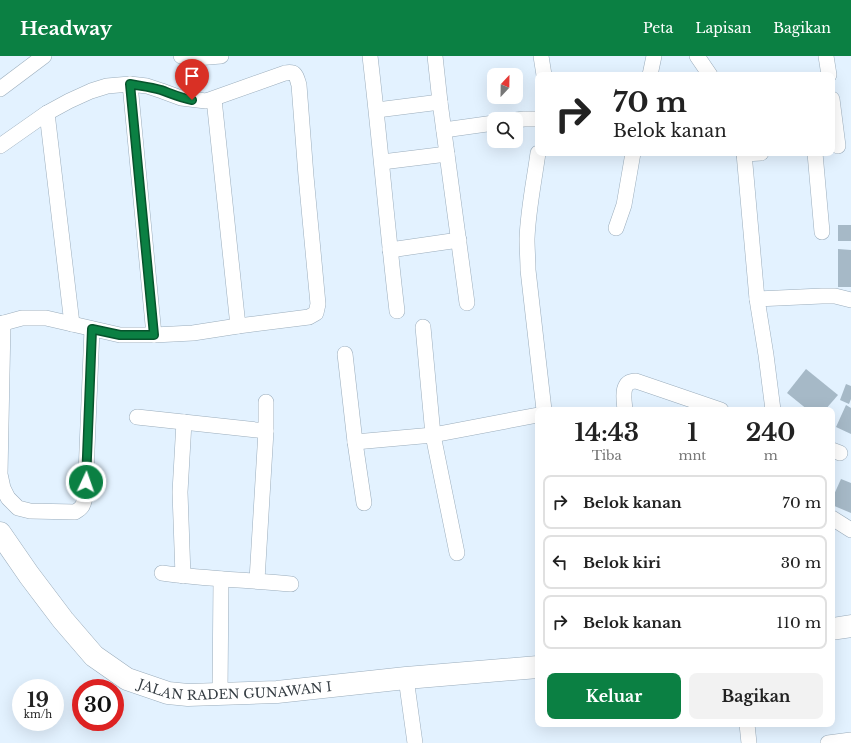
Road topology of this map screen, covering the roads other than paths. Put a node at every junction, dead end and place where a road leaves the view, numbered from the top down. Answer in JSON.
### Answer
{"nodes":[{"id":1,"x":44,"y":56,"type":"edge"},
{"id":2,"x":181,"y":56,"type":"edge"},
{"id":3,"x":221,"y":56,"type":"edge"},
{"id":4,"x":370,"y":56,"type":"edge"},
{"id":5,"x":435,"y":56,"type":"edge"},
{"id":6,"x":541,"y":56,"type":"edge"},
{"id":7,"x":654,"y":56,"type":"edge"},
{"id":8,"x":697,"y":56,"type":"edge"},
{"id":9,"x":826,"y":56,"type":"edge"},
{"id":10,"x":544,"y":72,"type":"edge"},
{"id":11,"x":651,"y":72,"type":"edge"},
{"id":12,"x":708,"y":72,"type":"edge"},
{"id":13,"x":829,"y":72,"type":"edge"},
{"id":14,"x":130,"y":84,"type":"junction"},
{"id":15,"x":0,"y":89,"type":"edge"},
{"id":16,"x":214,"y":99,"type":"junction"},
{"id":17,"x":440,"y":102,"type":"junction"},
{"id":18,"x":377,"y":110,"type":"junction"},
{"id":19,"x":47,"y":113,"type":"junction"},
{"id":20,"x":835,"y":117,"type":"edge"},
{"id":21,"x":523,"y":119,"type":"edge"},
{"id":22,"x":535,"y":119,"type":"edge"},
{"id":23,"x":487,"y":124,"type":"edge"},
{"id":24,"x":444,"y":130,"type":"junction"},
{"id":25,"x":0,"y":146,"type":"edge"},
{"id":26,"x":840,"y":146,"type":"edge"},
{"id":27,"x":447,"y":154,"type":"junction"},
{"id":28,"x":538,"y":156,"type":"edge"},
{"id":29,"x":632,"y":156,"type":"edge"},
{"id":30,"x":744,"y":156,"type":"edge"},
{"id":31,"x":815,"y":156,"type":"edge"},
{"id":32,"x":382,"y":162,"type":"junction"},
{"id":33,"x":616,"y":228,"type":"dead end"},
{"id":34,"x":822,"y":232,"type":"dead end"},
{"id":35,"x":459,"y":240,"type":"junction"},
{"id":36,"x":390,"y":250,"type":"junction"},
{"id":37,"x":757,"y":300,"type":"junction"},
{"id":38,"x":851,"y":300,"type":"edge"},
{"id":39,"x":467,"y":303,"type":"dead end"},
{"id":40,"x":397,"y":311,"type":"dead end"},
{"id":41,"x":1,"y":324,"type":"edge"},
{"id":42,"x":72,"y":324,"type":"junction"},
{"id":43,"x":238,"y":326,"type":"junction"},
{"id":44,"x":423,"y":327,"type":"dead end"},
{"id":45,"x":92,"y":329,"type":"junction"},
{"id":46,"x":154,"y":335,"type":"junction"},
{"id":47,"x":344,"y":354,"type":"dead end"},
{"id":48,"x":266,"y":402,"type":"dead end"},
{"id":49,"x":544,"y":407,"type":"edge"},
{"id":50,"x":625,"y":407,"type":"edge"},
{"id":51,"x":712,"y":407,"type":"edge"},
{"id":52,"x":772,"y":407,"type":"edge"},
{"id":53,"x":535,"y":416,"type":"edge"},
{"id":54,"x":136,"y":417,"type":"dead end"},
{"id":55,"x":184,"y":422,"type":"junction"},
{"id":56,"x":266,"y":431,"type":"junction"},
{"id":57,"x":434,"y":435,"type":"junction"},
{"id":58,"x":355,"y":442,"type":"junction"},
{"id":59,"x":364,"y":503,"type":"dead end"},
{"id":60,"x":0,"y":533,"type":"edge"},
{"id":61,"x":457,"y":552,"type":"dead end"},
{"id":62,"x":162,"y":573,"type":"dead end"},
{"id":63,"x":183,"y":576,"type":"junction"},
{"id":64,"x":221,"y":579,"type":"junction"},
{"id":65,"x":257,"y":580,"type":"junction"},
{"id":66,"x":291,"y":584,"type":"dead end"},
{"id":67,"x":851,"y":626,"type":"edge"},
{"id":68,"x":835,"y":628,"type":"edge"},
{"id":69,"x":535,"y":667,"type":"edge"},
{"id":70,"x":406,"y":678,"type":"junction"},
{"id":71,"x":220,"y":694,"type":"junction"},
{"id":72,"x":747,"y":727,"type":"edge"},
{"id":73,"x":851,"y":740,"type":"edge"},
{"id":74,"x":415,"y":743,"type":"edge"},
{"id":75,"x":749,"y":743,"type":"edge"},
{"id":76,"x":828,"y":743,"type":"edge"}],
"edges":[{"from":1,"to":15,"type":"street"},
{"from":2,"to":3,"type":"street"},
{"from":4,"to":18,"type":"street"},
{"from":5,"to":17,"type":"street"},
{"from":6,"to":10,"type":"street"},
{"from":7,"to":11,"type":"street"},
{"from":8,"to":12,"type":"street"},
{"from":9,"to":13,"type":"street"},
{"from":14,"to":16,"type":"street"},
{"from":14,"to":19,"type":"street"},
{"from":14,"to":46,"type":"street"},
{"from":16,"to":43,"type":"street"},
{"from":16,"to":43,"type":"street"},
{"from":17,"to":18,"type":"street"},
{"from":17,"to":24,"type":"street"},
{"from":18,"to":32,"type":"street"},
{"from":19,"to":25,"type":"street"},
{"from":19,"to":42,"type":"street"},
{"from":20,"to":26,"type":"street"},
{"from":21,"to":22,"type":"street"},
{"from":23,"to":24,"type":"street"},
{"from":24,"to":27,"type":"street"},
{"from":27,"to":32,"type":"street"},
{"from":27,"to":35,"type":"street"},
{"from":28,"to":49,"type":"street"},
{"from":29,"to":33,"type":"street"},
{"from":30,"to":37,"type":"street"},
{"from":31,"to":34,"type":"street"},
{"from":32,"to":36,"type":"street"},
{"from":35,"to":36,"type":"street"},
{"from":35,"to":39,"type":"street"},
{"from":36,"to":40,"type":"street"},
{"from":37,"to":38,"type":"street"},
{"from":37,"to":52,"type":"street"},
{"from":41,"to":42,"type":"street"},
{"from":41,"to":45,"type":"street"},
{"from":42,"to":45,"type":"street"},
{"from":43,"to":46,"type":"street"},
{"from":44,"to":57,"type":"street"},
{"from":45,"to":46,"type":"street"},
{"from":47,"to":58,"type":"street"},
{"from":48,"to":56,"type":"street"},
{"from":50,"to":51,"type":"street"},
{"from":53,"to":57,"type":"street"},
{"from":54,"to":55,"type":"street"},
{"from":55,"to":56,"type":"street"},
{"from":55,"to":63,"type":"street"},
{"from":56,"to":65,"type":"street"},
{"from":57,"to":58,"type":"street"},
{"from":57,"to":61,"type":"street"},
{"from":58,"to":59,"type":"street"},
{"from":60,"to":71,"type":"highway","name":"JALAN RADEN GUNAWAN I"},
{"from":62,"to":63,"type":"street"},
{"from":63,"to":64,"type":"street"},
{"from":64,"to":65,"type":"street"},
{"from":64,"to":71,"type":"street"},
{"from":65,"to":66,"type":"street"},
{"from":67,"to":68,"type":"highway"},
{"from":69,"to":70,"type":"highway","name":"JALAN RADEN GUNAWAN I"},
{"from":70,"to":71,"type":"highway","name":"JALAN RADEN GUNAWAN I"},
{"from":70,"to":74,"type":"street"},
{"from":72,"to":75,"type":"street"},
{"from":73,"to":76,"type":"street"}]}
